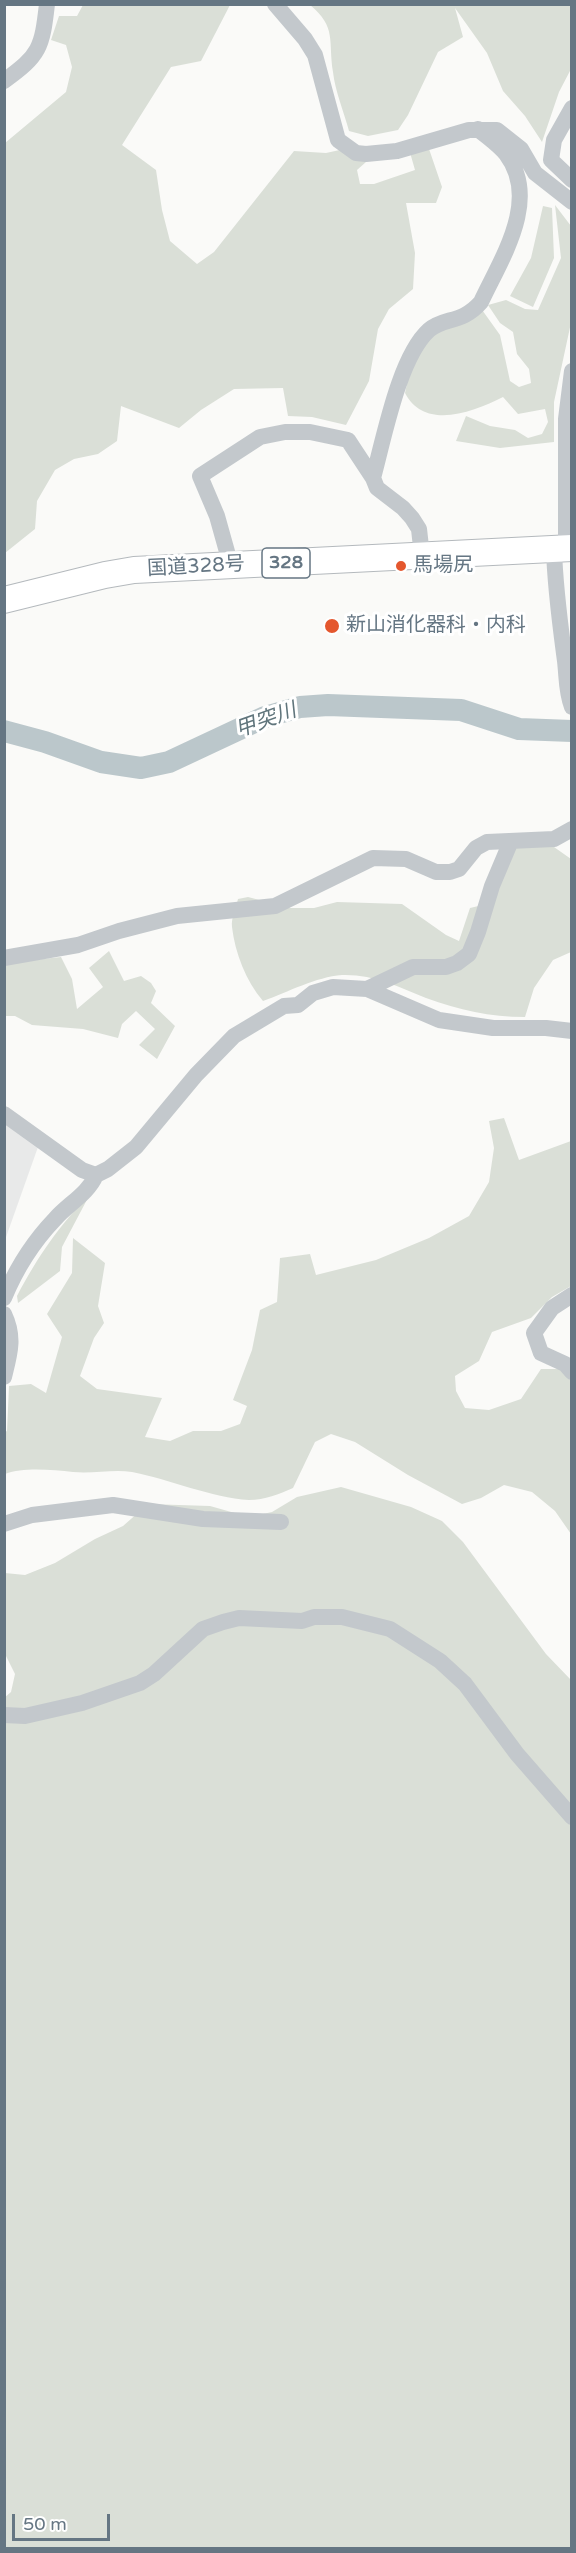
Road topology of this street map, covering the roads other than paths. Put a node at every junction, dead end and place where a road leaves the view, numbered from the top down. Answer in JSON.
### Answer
{"nodes":[{"id":1,"x":47,"y":4,"type":"edge"},
{"id":2,"x":275,"y":4,"type":"edge"},
{"id":3,"x":4,"y":81,"type":"edge"},
{"id":4,"x":572,"y":108,"type":"edge"},
{"id":5,"x":478,"y":129,"type":"junction"},
{"id":6,"x":572,"y":180,"type":"edge"},
{"id":7,"x":572,"y":202,"type":"edge"},
{"id":8,"x":572,"y":370,"type":"edge"},
{"id":9,"x":373,"y":478,"type":"junction"},
{"id":10,"x":564,"y":548,"type":"edge"},
{"id":11,"x":422,"y":556,"type":"junction"},
{"id":12,"x":231,"y":566,"type":"junction"},
{"id":13,"x":4,"y":600,"type":"edge"},
{"id":14,"x":569,"y":700,"type":"edge"},
{"id":15,"x":572,"y":829,"type":"edge"},
{"id":16,"x":511,"y":841,"type":"junction"},
{"id":17,"x":4,"y":958,"type":"edge"},
{"id":18,"x":367,"y":989,"type":"junction"},
{"id":19,"x":572,"y":1030,"type":"edge"},
{"id":20,"x":4,"y":1114,"type":"edge"},
{"id":21,"x":96,"y":1175,"type":"junction"},
{"id":22,"x":572,"y":1296,"type":"edge"},
{"id":23,"x":4,"y":1298,"type":"edge"},
{"id":24,"x":4,"y":1314,"type":"edge"},
{"id":25,"x":572,"y":1372,"type":"edge"},
{"id":26,"x":4,"y":1377,"type":"edge"},
{"id":27,"x":282,"y":1522,"type":"dead end"},
{"id":28,"x":4,"y":1524,"type":"edge"},
{"id":29,"x":4,"y":1715,"type":"edge"},
{"id":30,"x":572,"y":1817,"type":"edge"}],
"edges":[{"from":1,"to":3,"type":"street"},
{"from":2,"to":5,"type":"street"},
{"from":4,"to":6,"type":"street"},
{"from":5,"to":7,"type":"street"},
{"from":5,"to":9,"type":"street"},
{"from":8,"to":10,"type":"street"},
{"from":9,"to":11,"type":"street"},
{"from":9,"to":12,"type":"street"},
{"from":10,"to":11,"type":"highway","name":"国道328号","number":"328"},
{"from":10,"to":14,"type":"street"},
{"from":11,"to":12,"type":"highway","name":"国道328号","number":"328"},
{"from":12,"to":13,"type":"highway","name":"国道328号","number":"328"},
{"from":15,"to":16,"type":"street"},
{"from":16,"to":17,"type":"street"},
{"from":16,"to":18,"type":"street"},
{"from":18,"to":19,"type":"street"},
{"from":18,"to":21,"type":"street"},
{"from":20,"to":21,"type":"street"},
{"from":21,"to":23,"type":"street"},
{"from":22,"to":25,"type":"street"},
{"from":24,"to":26,"type":"street"},
{"from":27,"to":28,"type":"street"},
{"from":29,"to":30,"type":"street"}]}
